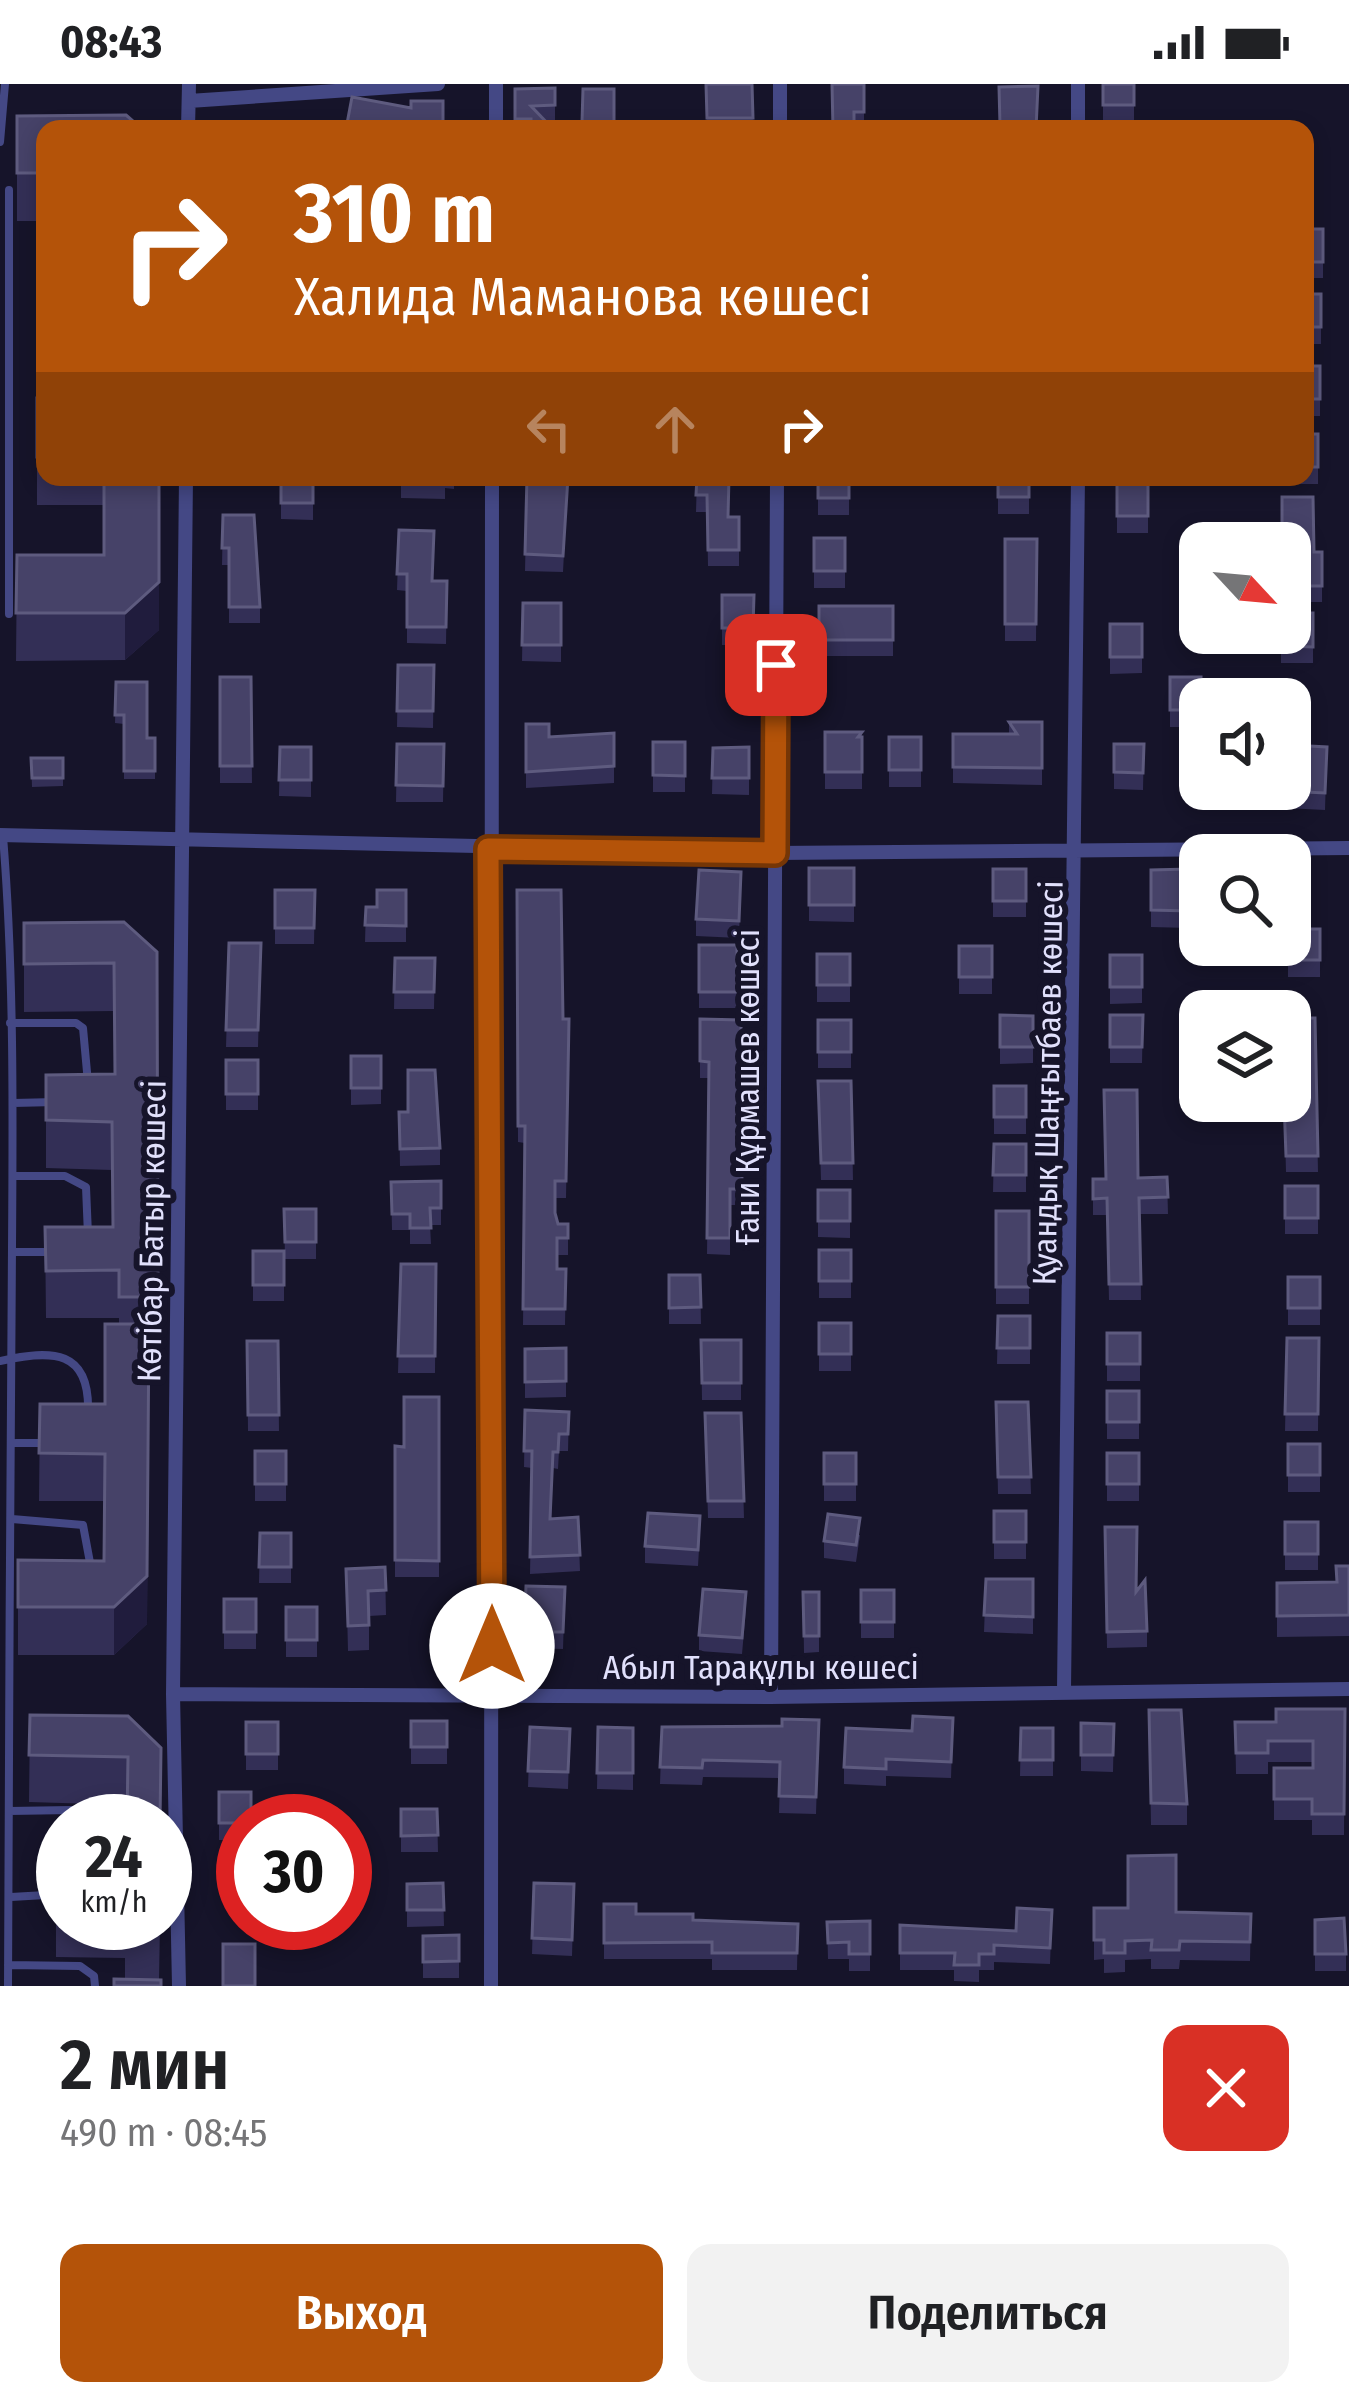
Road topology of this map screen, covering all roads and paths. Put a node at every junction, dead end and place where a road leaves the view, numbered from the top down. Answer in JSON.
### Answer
{"nodes":[{"id":1,"x":4,"y":84,"type":"edge"},
{"id":2,"x":189,"y":84,"type":"edge"},
{"id":3,"x":438,"y":84,"type":"edge"},
{"id":4,"x":496,"y":84,"type":"edge"},
{"id":5,"x":780,"y":84,"type":"edge"},
{"id":6,"x":1078,"y":84,"type":"edge"},
{"id":7,"x":189,"y":101,"type":"junction"},
{"id":8,"x":188,"y":120,"type":"edge"},
{"id":9,"x":496,"y":120,"type":"edge"},
{"id":10,"x":780,"y":120,"type":"edge"},
{"id":11,"x":1078,"y":120,"type":"edge"},
{"id":12,"x":0,"y":142,"type":"edge"},
{"id":13,"x":9,"y":190,"type":"dead end"},
{"id":14,"x":4,"y":430,"type":"edge"},
{"id":15,"x":186,"y":486,"type":"edge"},
{"id":16,"x":492,"y":486,"type":"edge"},
{"id":17,"x":777,"y":486,"type":"edge"},
{"id":18,"x":1078,"y":486,"type":"edge"},
{"id":19,"x":9,"y":614,"type":"dead end"},
{"id":20,"x":2,"y":835,"type":"edge"},
{"id":21,"x":183,"y":843,"type":"junction"},
{"id":22,"x":1078,"y":847,"type":"junction"},
{"id":23,"x":1349,"y":848,"type":"edge"},
{"id":24,"x":488,"y":849,"type":"junction"},
{"id":25,"x":775,"y":853,"type":"junction"},
{"id":26,"x":6,"y":879,"type":"junction"},
{"id":27,"x":0,"y":893,"type":"edge"},
{"id":28,"x":10,"y":1023,"type":"junction"},
{"id":29,"x":87,"y":1095,"type":"edge"},
{"id":30,"x":68,"y":1102,"type":"edge"},
{"id":31,"x":14,"y":1103,"type":"junction"},
{"id":32,"x":13,"y":1176,"type":"junction"},
{"id":33,"x":86,"y":1243,"type":"edge"},
{"id":34,"x":76,"y":1251,"type":"edge"},
{"id":35,"x":12,"y":1252,"type":"junction"},
{"id":36,"x":14,"y":1358,"type":"junction"},
{"id":37,"x":0,"y":1361,"type":"edge"},
{"id":38,"x":88,"y":1428,"type":"edge"},
{"id":39,"x":16,"y":1443,"type":"junction"},
{"id":40,"x":58,"y":1443,"type":"edge"},
{"id":41,"x":12,"y":1519,"type":"junction"},
{"id":42,"x":89,"y":1587,"type":"edge"},
{"id":43,"x":9,"y":1599,"type":"junction"},
{"id":44,"x":33,"y":1599,"type":"edge"},
{"id":45,"x":1349,"y":1689,"type":"edge"},
{"id":46,"x":1064,"y":1690,"type":"junction"},
{"id":47,"x":493,"y":1692,"type":"junction"},
{"id":48,"x":173,"y":1694,"type":"junction"},
{"id":49,"x":771,"y":1697,"type":"junction"},
{"id":50,"x":9,"y":1811,"type":"junction"},
{"id":51,"x":36,"y":1811,"type":"edge"},
{"id":52,"x":36,"y":1896,"type":"edge"},
{"id":53,"x":11,"y":1897,"type":"junction"},
{"id":54,"x":8,"y":1965,"type":"junction"},
{"id":55,"x":8,"y":1986,"type":"edge"},
{"id":56,"x":95,"y":1986,"type":"edge"},
{"id":57,"x":179,"y":1986,"type":"edge"},
{"id":58,"x":491,"y":1986,"type":"edge"}],
"edges":[{"from":1,"to":12,"type":"lane"},
{"from":2,"to":7,"type":"street"},
{"from":3,"to":7,"type":"street"},
{"from":4,"to":9,"type":"street"},
{"from":5,"to":10,"type":"street"},
{"from":6,"to":11,"type":"street"},
{"from":7,"to":8,"type":"street"},
{"from":13,"to":14,"type":"lane"},
{"from":14,"to":19,"type":"lane"},
{"from":15,"to":21,"type":"street","name":"Көтібар Батыр көшесі"},
{"from":16,"to":24,"type":"street"},
{"from":17,"to":25,"type":"street","name":"Ғани Құрмашев көшесі"},
{"from":18,"to":22,"type":"street","name":"Қуандық Шаңғытбаев көшесі"},
{"from":20,"to":21,"type":"street"},
{"from":20,"to":26,"type":"lane"},
{"from":21,"to":24,"type":"street"},
{"from":21,"to":48,"type":"street","name":"Көтібар Батыр көшесі"},
{"from":22,"to":23,"type":"street"},
{"from":22,"to":25,"type":"street"},
{"from":22,"to":46,"type":"street","name":"Қуандық Шаңғытбаев көшесі"},
{"from":24,"to":25,"type":"street"},
{"from":24,"to":47,"type":"street"},
{"from":25,"to":49,"type":"street","name":"Ғани Құрмашев көшесі"},
{"from":26,"to":27,"type":"lane"},
{"from":26,"to":28,"type":"lane"},
{"from":28,"to":29,"type":"lane"},
{"from":28,"to":31,"type":"lane"},
{"from":30,"to":31,"type":"lane"},
{"from":31,"to":32,"type":"lane"},
{"from":32,"to":33,"type":"lane"},
{"from":32,"to":35,"type":"lane"},
{"from":34,"to":35,"type":"lane"},
{"from":35,"to":36,"type":"lane"},
{"from":36,"to":37,"type":"lane"},
{"from":36,"to":38,"type":"lane"},
{"from":36,"to":39,"type":"lane"},
{"from":39,"to":40,"type":"lane"},
{"from":39,"to":41,"type":"lane"},
{"from":41,"to":42,"type":"lane"},
{"from":41,"to":43,"type":"lane"},
{"from":43,"to":44,"type":"lane"},
{"from":43,"to":50,"type":"lane"},
{"from":45,"to":46,"type":"street","name":"Абыл Тарақұлы көшесі"},
{"from":46,"to":49,"type":"street","name":"Абыл Тарақұлы көшесі"},
{"from":47,"to":48,"type":"street","name":"Абыл Тарақұлы көшесі"},
{"from":47,"to":49,"type":"street","name":"Абыл Тарақұлы көшесі"},
{"from":47,"to":58,"type":"street"},
{"from":48,"to":57,"type":"street","name":"Көтібар Батыр көшесі"},
{"from":50,"to":51,"type":"lane"},
{"from":50,"to":53,"type":"lane"},
{"from":52,"to":53,"type":"lane"},
{"from":53,"to":54,"type":"lane"},
{"from":54,"to":55,"type":"lane"},
{"from":54,"to":56,"type":"lane"}]}
